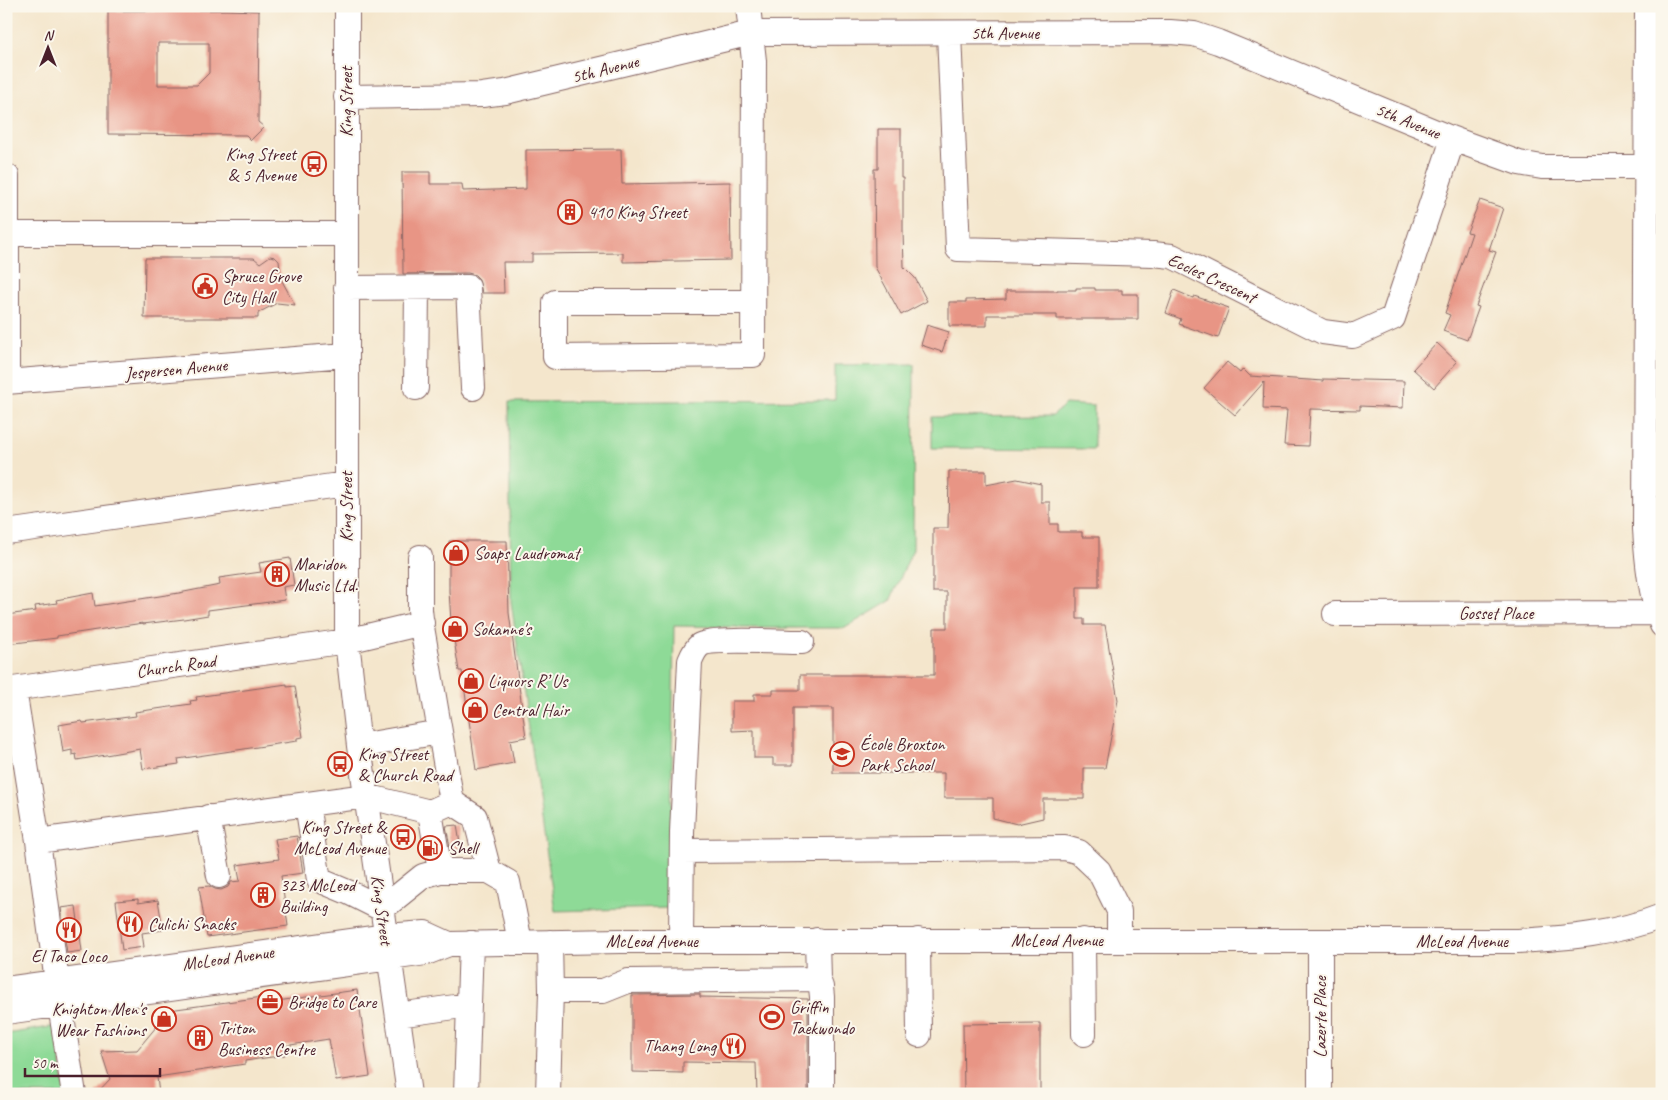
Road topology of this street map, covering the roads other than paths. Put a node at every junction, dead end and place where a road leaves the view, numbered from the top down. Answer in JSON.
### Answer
{"nodes":[{"id":1,"x":347,"y":6,"type":"edge"},
{"id":2,"x":748,"y":6,"type":"edge"},
{"id":3,"x":1647,"y":6,"type":"edge"},
{"id":4,"x":751,"y":34,"type":"junction"},
{"id":5,"x":949,"y":34,"type":"junction"},
{"id":6,"x":346,"y":98,"type":"junction"},
{"id":7,"x":1454,"y":139,"type":"junction"},
{"id":8,"x":1647,"y":167,"type":"junction"},
{"id":9,"x":6,"y":176,"type":"edge"},
{"id":10,"x":6,"y":234,"type":"edge"},
{"id":11,"x":347,"y":234,"type":"junction"},
{"id":12,"x":346,"y":288,"type":"junction"},
{"id":13,"x":416,"y":288,"type":"junction"},
{"id":14,"x":754,"y":302,"type":"junction"},
{"id":15,"x":346,"y":355,"type":"junction"},
{"id":16,"x":6,"y":382,"type":"edge"},
{"id":17,"x":416,"y":388,"type":"dead end"},
{"id":18,"x":472,"y":388,"type":"dead end"},
{"id":19,"x":346,"y":484,"type":"junction"},
{"id":20,"x":6,"y":532,"type":"edge"},
{"id":21,"x":420,"y":557,"type":"dead end"},
{"id":22,"x":1335,"y":614,"type":"dead end"},
{"id":23,"x":1659,"y":619,"type":"edge"},
{"id":24,"x":422,"y":623,"type":"junction"},
{"id":25,"x":347,"y":641,"type":"junction"},
{"id":26,"x":802,"y":642,"type":"dead end"},
{"id":27,"x":10,"y":689,"type":"edge"},
{"id":28,"x":440,"y":732,"type":"junction"},
{"id":29,"x":358,"y":746,"type":"junction"},
{"id":30,"x":366,"y":796,"type":"junction"},
{"id":31,"x":452,"y":802,"type":"junction"},
{"id":32,"x":308,"y":804,"type":"junction"},
{"id":33,"x":430,"y":812,"type":"junction"},
{"id":34,"x":208,"y":817,"type":"junction"},
{"id":35,"x":38,"y":841,"type":"junction"},
{"id":36,"x":682,"y":851,"type":"junction"},
{"id":37,"x":440,"y":871,"type":"junction"},
{"id":38,"x":489,"y":871,"type":"junction"},
{"id":39,"x":218,"y":876,"type":"dead end"},
{"id":40,"x":382,"y":909,"type":"junction"},
{"id":41,"x":1660,"y":922,"type":"edge"},
{"id":42,"x":817,"y":940,"type":"junction"},
{"id":43,"x":918,"y":940,"type":"junction"},
{"id":44,"x":1083,"y":940,"type":"junction"},
{"id":45,"x":1119,"y":940,"type":"junction"},
{"id":46,"x":682,"y":941,"type":"junction"},
{"id":47,"x":1320,"y":941,"type":"junction"},
{"id":48,"x":520,"y":942,"type":"junction"},
{"id":49,"x":550,"y":942,"type":"junction"},
{"id":50,"x":460,"y":944,"type":"junction"},
{"id":51,"x":388,"y":947,"type":"junction"},
{"id":52,"x":818,"y":979,"type":"junction"},
{"id":53,"x":6,"y":989,"type":"edge"},
{"id":54,"x":551,"y":990,"type":"junction"},
{"id":55,"x":59,"y":993,"type":"junction"},
{"id":56,"x":469,"y":1005,"type":"junction"},
{"id":57,"x":6,"y":1012,"type":"edge"},
{"id":58,"x":398,"y":1016,"type":"junction"},
{"id":59,"x":1084,"y":1034,"type":"dead end"},
{"id":60,"x":919,"y":1035,"type":"dead end"},
{"id":61,"x":74,"y":1094,"type":"edge"},
{"id":62,"x":409,"y":1094,"type":"edge"},
{"id":63,"x":466,"y":1094,"type":"edge"},
{"id":64,"x":548,"y":1094,"type":"edge"},
{"id":65,"x":822,"y":1094,"type":"edge"},
{"id":66,"x":1320,"y":1094,"type":"edge"}],
"edges":[{"from":1,"to":6,"type":"street","name":"King Street"},
{"from":2,"to":4,"type":"street"},
{"from":3,"to":8,"type":"street"},
{"from":4,"to":5,"type":"street","name":"5th Avenue"},
{"from":4,"to":6,"type":"street","name":"5th Avenue"},
{"from":4,"to":14,"type":"street"},
{"from":5,"to":7,"type":"street","name":"5th Avenue"},
{"from":5,"to":7,"type":"street","name":"Eccles Crescent"},
{"from":6,"to":11,"type":"street","name":"King Street"},
{"from":7,"to":8,"type":"street","name":"5th Avenue"},
{"from":8,"to":23,"type":"street"},
{"from":9,"to":10,"type":"street"},
{"from":10,"to":11,"type":"street"},
{"from":10,"to":16,"type":"street"},
{"from":11,"to":12,"type":"street","name":"King Street"},
{"from":12,"to":13,"type":"street"},
{"from":12,"to":15,"type":"street","name":"King Street"},
{"from":13,"to":17,"type":"street"},
{"from":13,"to":18,"type":"street"},
{"from":14,"to":14,"type":"street"},
{"from":15,"to":16,"type":"street","name":"Jespersen Avenue"},
{"from":15,"to":19,"type":"street","name":"King Street"},
{"from":19,"to":20,"type":"street"},
{"from":19,"to":25,"type":"street","name":"King Street"},
{"from":21,"to":24,"type":"street"},
{"from":22,"to":23,"type":"street","name":"Gosset Place"},
{"from":24,"to":25,"type":"street","name":"Church Road"},
{"from":24,"to":28,"type":"street"},
{"from":25,"to":27,"type":"street","name":"Church Road"},
{"from":25,"to":29,"type":"street","name":"King Street"},
{"from":26,"to":36,"type":"street"},
{"from":27,"to":35,"type":"street"},
{"from":28,"to":29,"type":"street"},
{"from":28,"to":31,"type":"street"},
{"from":29,"to":30,"type":"street","name":"King Street"},
{"from":30,"to":32,"type":"street"},
{"from":30,"to":33,"type":"street"},
{"from":30,"to":40,"type":"street","name":"King Street"},
{"from":31,"to":33,"type":"street"},
{"from":31,"to":38,"type":"street"},
{"from":32,"to":34,"type":"street"},
{"from":32,"to":40,"type":"street"},
{"from":33,"to":37,"type":"street"},
{"from":34,"to":35,"type":"street"},
{"from":34,"to":39,"type":"street"},
{"from":35,"to":55,"type":"street"},
{"from":36,"to":45,"type":"street"},
{"from":36,"to":46,"type":"street"},
{"from":37,"to":38,"type":"street"},
{"from":37,"to":40,"type":"street"},
{"from":38,"to":48,"type":"street"},
{"from":40,"to":51,"type":"street","name":"King Street"},
{"from":41,"to":47,"type":"street","name":"McLeod Avenue"},
{"from":42,"to":43,"type":"street","name":"McLeod Avenue"},
{"from":42,"to":46,"type":"street","name":"McLeod Avenue"},
{"from":42,"to":52,"type":"street"},
{"from":43,"to":44,"type":"street","name":"McLeod Avenue"},
{"from":43,"to":60,"type":"street"},
{"from":44,"to":45,"type":"street","name":"McLeod Avenue"},
{"from":44,"to":59,"type":"street"},
{"from":45,"to":47,"type":"street","name":"McLeod Avenue"},
{"from":46,"to":49,"type":"street","name":"McLeod Avenue"},
{"from":47,"to":66,"type":"street","name":"Lazerte Place"},
{"from":48,"to":49,"type":"street","name":"McLeod Avenue"},
{"from":48,"to":50,"type":"street","name":"McLeod Avenue"},
{"from":49,"to":54,"type":"street"},
{"from":50,"to":51,"type":"street","name":"McLeod Avenue"},
{"from":50,"to":56,"type":"street"},
{"from":51,"to":55,"type":"street","name":"McLeod Avenue"},
{"from":51,"to":58,"type":"street","name":"King Street"},
{"from":52,"to":54,"type":"street"},
{"from":52,"to":65,"type":"street"},
{"from":53,"to":55,"type":"street","name":"McLeod Avenue"},
{"from":54,"to":64,"type":"street"},
{"from":55,"to":57,"type":"street","name":"McLeod Avenue"},
{"from":55,"to":61,"type":"street"},
{"from":56,"to":58,"type":"street"},
{"from":56,"to":63,"type":"street"},
{"from":58,"to":62,"type":"street","name":"King Street"}]}
